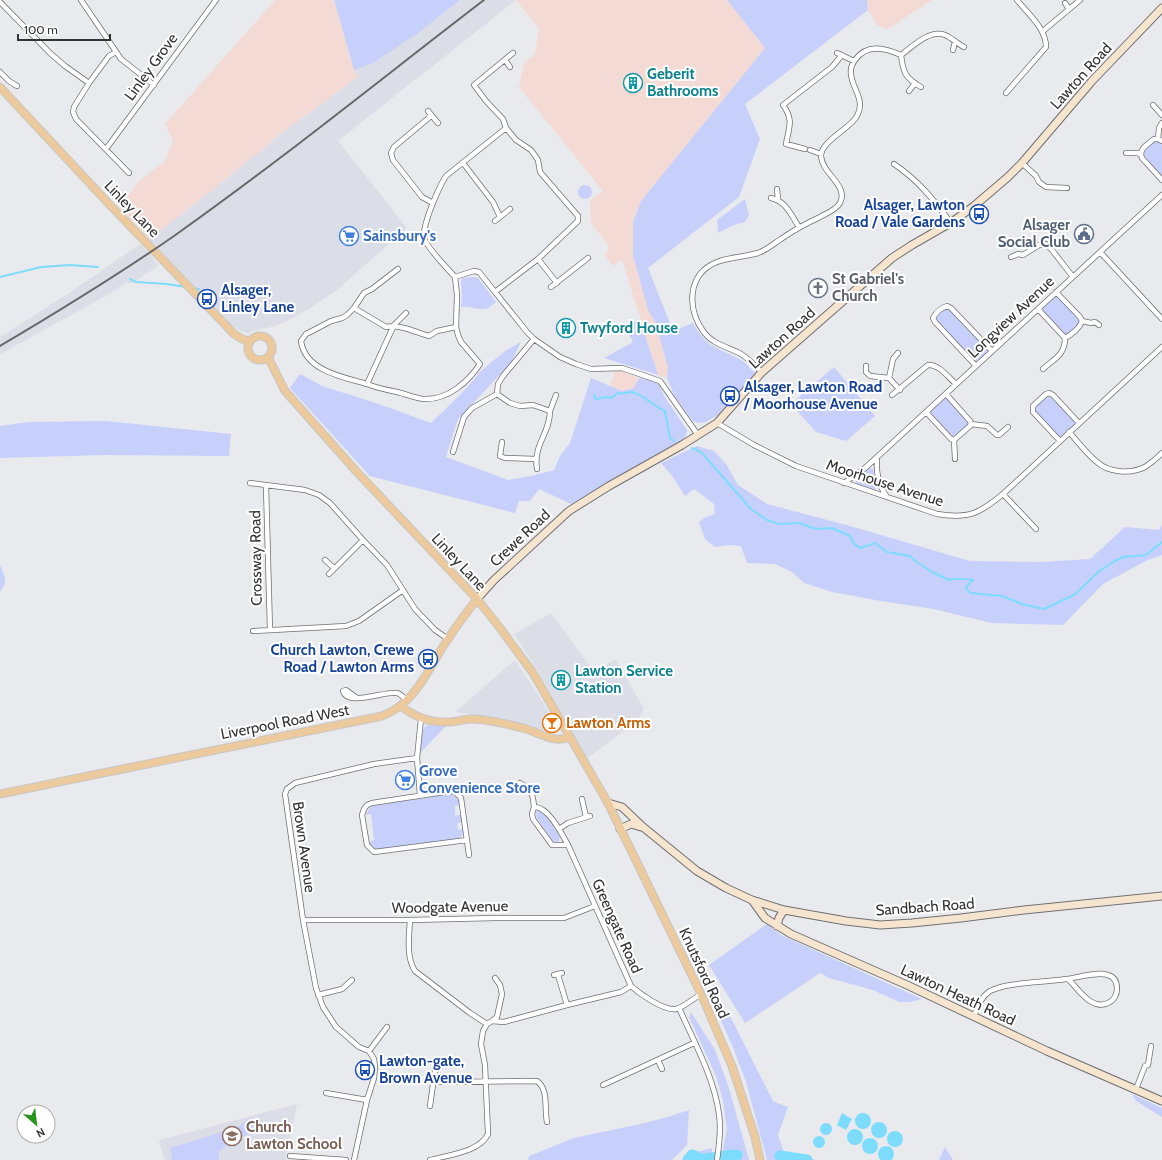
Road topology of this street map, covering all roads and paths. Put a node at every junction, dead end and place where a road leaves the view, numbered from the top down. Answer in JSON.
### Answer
{"nodes":[{"id":1,"x":81,"y":0,"type":"edge"},
{"id":2,"x":1017,"y":0,"type":"edge"},
{"id":3,"x":1080,"y":0,"type":"edge"},
{"id":4,"x":214,"y":1,"type":"edge"},
{"id":5,"x":0,"y":2,"type":"edge"},
{"id":6,"x":1065,"y":3,"type":"dead end"},
{"id":7,"x":1162,"y":8,"type":"edge"},
{"id":8,"x":1069,"y":9,"type":"junction"},
{"id":9,"x":1043,"y":31,"type":"junction"},
{"id":10,"x":955,"y":41,"type":"junction"},
{"id":11,"x":964,"y":47,"type":"dead end"},
{"id":12,"x":953,"y":50,"type":"dead end"},
{"id":13,"x":116,"y":52,"type":"junction"},
{"id":14,"x":836,"y":52,"type":"dead end"},
{"id":15,"x":513,"y":53,"type":"dead end"},
{"id":16,"x":842,"y":55,"type":"junction"},
{"id":17,"x":901,"y":55,"type":"junction"},
{"id":18,"x":505,"y":60,"type":"junction"},
{"id":19,"x":854,"y":61,"type":"junction"},
{"id":20,"x":510,"y":67,"type":"dead end"},
{"id":21,"x":0,"y":72,"type":"edge"},
{"id":22,"x":89,"y":83,"type":"junction"},
{"id":23,"x":915,"y":84,"type":"junction"},
{"id":24,"x":154,"y":85,"type":"junction"},
{"id":25,"x":17,"y":86,"type":"dead end"},
{"id":26,"x":0,"y":87,"type":"edge"},
{"id":27,"x":921,"y":87,"type":"dead end"},
{"id":28,"x":909,"y":91,"type":"dead end"},
{"id":29,"x":1006,"y":93,"type":"dead end"},
{"id":30,"x":1153,"y":105,"type":"dead end"},
{"id":31,"x":428,"y":111,"type":"dead end"},
{"id":32,"x":1162,"y":115,"type":"edge"},
{"id":33,"x":432,"y":116,"type":"junction"},
{"id":34,"x":438,"y":123,"type":"dead end"},
{"id":35,"x":1162,"y":123,"type":"edge"},
{"id":36,"x":506,"y":128,"type":"junction"},
{"id":37,"x":1160,"y":140,"type":"edge"},
{"id":38,"x":106,"y":149,"type":"junction"},
{"id":39,"x":1126,"y":153,"type":"dead end"},
{"id":40,"x":821,"y":154,"type":"junction"},
{"id":41,"x":1140,"y":154,"type":"junction"},
{"id":42,"x":462,"y":163,"type":"junction"},
{"id":43,"x":1022,"y":163,"type":"junction"},
{"id":44,"x":894,"y":164,"type":"dead end"},
{"id":45,"x":129,"y":173,"type":"dead end"},
{"id":46,"x":1162,"y":180,"type":"edge"},
{"id":47,"x":1067,"y":188,"type":"dead end"},
{"id":48,"x":777,"y":189,"type":"dead end"},
{"id":49,"x":1162,"y":195,"type":"edge"},
{"id":50,"x":770,"y":198,"type":"dead end"},
{"id":51,"x":778,"y":199,"type":"junction"},
{"id":52,"x":433,"y":203,"type":"junction"},
{"id":53,"x":510,"y":209,"type":"dead end"},
{"id":54,"x":500,"y":217,"type":"junction"},
{"id":55,"x":578,"y":219,"type":"junction"},
{"id":56,"x":585,"y":219,"type":"dead end"},
{"id":57,"x":495,"y":221,"type":"dead end"},
{"id":58,"x":951,"y":223,"type":"junction"},
{"id":59,"x":799,"y":227,"type":"junction"},
{"id":60,"x":1100,"y":252,"type":"junction"},
{"id":61,"x":1011,"y":257,"type":"dead end"},
{"id":62,"x":588,"y":258,"type":"dead end"},
{"id":63,"x":538,"y":259,"type":"junction"},
{"id":64,"x":398,"y":269,"type":"dead end"},
{"id":65,"x":455,"y":277,"type":"junction"},
{"id":66,"x":1072,"y":277,"type":"junction"},
{"id":67,"x":557,"y":283,"type":"junction"},
{"id":68,"x":551,"y":287,"type":"dead end"},
{"id":69,"x":495,"y":292,"type":"junction"},
{"id":70,"x":1056,"y":292,"type":"junction"},
{"id":71,"x":354,"y":308,"type":"junction"},
{"id":72,"x":1038,"y":309,"type":"junction"},
{"id":73,"x":406,"y":313,"type":"dead end"},
{"id":74,"x":1162,"y":319,"type":"edge"},
{"id":75,"x":1082,"y":321,"type":"junction"},
{"id":76,"x":1099,"y":325,"type":"dead end"},
{"id":77,"x":394,"y":326,"type":"junction"},
{"id":78,"x":456,"y":327,"type":"junction"},
{"id":79,"x":1065,"y":338,"type":"junction"},
{"id":80,"x":534,"y":339,"type":"junction"},
{"id":81,"x":250,"y":342,"type":"junction"},
{"id":82,"x":1162,"y":347,"type":"edge"},
{"id":83,"x":992,"y":352,"type":"junction"},
{"id":84,"x":898,"y":353,"type":"dead end"},
{"id":85,"x":268,"y":357,"type":"junction"},
{"id":86,"x":485,"y":359,"type":"dead end"},
{"id":87,"x":480,"y":364,"type":"junction"},
{"id":88,"x":866,"y":366,"type":"dead end"},
{"id":89,"x":976,"y":366,"type":"junction"},
{"id":90,"x":1043,"y":369,"type":"dead end"},
{"id":91,"x":762,"y":372,"type":"junction"},
{"id":92,"x":889,"y":378,"type":"junction"},
{"id":93,"x":367,"y":384,"type":"junction"},
{"id":94,"x":956,"y":384,"type":"junction"},
{"id":95,"x":900,"y":390,"type":"junction"},
{"id":96,"x":497,"y":394,"type":"junction"},
{"id":97,"x":946,"y":394,"type":"junction"},
{"id":98,"x":556,"y":395,"type":"dead end"},
{"id":99,"x":892,"y":396,"type":"dead end"},
{"id":100,"x":550,"y":411,"type":"junction"},
{"id":101,"x":926,"y":412,"type":"junction"},
{"id":102,"x":717,"y":422,"type":"junction"},
{"id":103,"x":1079,"y":423,"type":"junction"},
{"id":104,"x":971,"y":424,"type":"junction"},
{"id":105,"x":1008,"y":427,"type":"dead end"},
{"id":106,"x":1069,"y":432,"type":"junction"},
{"id":107,"x":698,"y":436,"type":"junction"},
{"id":108,"x":954,"y":440,"type":"junction"},
{"id":109,"x":1060,"y":441,"type":"junction"},
{"id":110,"x":502,"y":442,"type":"dead end"},
{"id":111,"x":452,"y":452,"type":"dead end"},
{"id":112,"x":1162,"y":453,"type":"edge"},
{"id":113,"x":877,"y":457,"type":"junction"},
{"id":114,"x":536,"y":459,"type":"junction"},
{"id":115,"x":955,"y":459,"type":"dead end"},
{"id":116,"x":537,"y":469,"type":"dead end"},
{"id":117,"x":250,"y":483,"type":"dead end"},
{"id":118,"x":844,"y":483,"type":"junction"},
{"id":119,"x":266,"y":486,"type":"junction"},
{"id":120,"x":1003,"y":494,"type":"junction"},
{"id":121,"x":887,"y":497,"type":"junction"},
{"id":122,"x":1036,"y":529,"type":"dead end"},
{"id":123,"x":363,"y":540,"type":"junction"},
{"id":124,"x":324,"y":560,"type":"dead end"},
{"id":125,"x":334,"y":568,"type":"junction"},
{"id":126,"x":329,"y":574,"type":"dead end"},
{"id":127,"x":404,"y":590,"type":"junction"},
{"id":128,"x":477,"y":599,"type":"junction"},
{"id":129,"x":270,"y":630,"type":"junction"},
{"id":130,"x":253,"y":631,"type":"dead end"},
{"id":131,"x":448,"y":639,"type":"junction"},
{"id":132,"x":358,"y":698,"type":"dead end"},
{"id":133,"x":404,"y":703,"type":"junction"},
{"id":134,"x":421,"y":719,"type":"junction"},
{"id":135,"x":569,"y":736,"type":"junction"},
{"id":136,"x":417,"y":758,"type":"junction"},
{"id":137,"x":520,"y":783,"type":"dead end"},
{"id":138,"x":0,"y":794,"type":"edge"},
{"id":139,"x":420,"y":795,"type":"junction"},
{"id":140,"x":582,"y":799,"type":"dead end"},
{"id":141,"x":608,"y":803,"type":"junction"},
{"id":142,"x":534,"y":807,"type":"junction"},
{"id":143,"x":643,"y":827,"type":"junction"},
{"id":144,"x":559,"y":829,"type":"junction"},
{"id":145,"x":620,"y":829,"type":"junction"},
{"id":146,"x":466,"y":840,"type":"junction"},
{"id":147,"x":568,"y":845,"type":"junction"},
{"id":148,"x":469,"y":855,"type":"dead end"},
{"id":149,"x":1162,"y":896,"type":"edge"},
{"id":150,"x":752,"y":900,"type":"junction"},
{"id":151,"x":595,"y":906,"type":"junction"},
{"id":152,"x":784,"y":910,"type":"junction"},
{"id":153,"x":303,"y":920,"type":"junction"},
{"id":154,"x":410,"y":920,"type":"junction"},
{"id":155,"x":777,"y":926,"type":"junction"},
{"id":156,"x":558,"y":974,"type":"dead end"},
{"id":157,"x":495,"y":978,"type":"dead end"},
{"id":158,"x":1068,"y":979,"type":"junction"},
{"id":159,"x":352,"y":980,"type":"dead end"},
{"id":160,"x":631,"y":986,"type":"junction"},
{"id":161,"x":701,"y":994,"type":"junction"},
{"id":162,"x":318,"y":995,"type":"junction"},
{"id":163,"x":567,"y":1005,"type":"junction"},
{"id":164,"x":679,"y":1008,"type":"junction"},
{"id":165,"x":974,"y":1016,"type":"junction"},
{"id":166,"x":490,"y":1023,"type":"junction"},
{"id":167,"x":386,"y":1027,"type":"dead end"},
{"id":168,"x":694,"y":1042,"type":"junction"},
{"id":169,"x":1152,"y":1046,"type":"dead end"},
{"id":170,"x":369,"y":1051,"type":"junction"},
{"id":171,"x":658,"y":1060,"type":"junction"},
{"id":172,"x":436,"y":1064,"type":"dead end"},
{"id":173,"x":662,"y":1070,"type":"dead end"},
{"id":174,"x":434,"y":1080,"type":"junction"},
{"id":175,"x":486,"y":1082,"type":"junction"},
{"id":176,"x":603,"y":1085,"type":"dead end"},
{"id":177,"x":1136,"y":1089,"type":"junction"},
{"id":178,"x":326,"y":1093,"type":"dead end"},
{"id":179,"x":367,"y":1100,"type":"junction"},
{"id":180,"x":1162,"y":1101,"type":"edge"},
{"id":181,"x":430,"y":1106,"type":"dead end"},
{"id":182,"x":547,"y":1122,"type":"dead end"},
{"id":183,"x":290,"y":1156,"type":"dead end"},
{"id":184,"x":346,"y":1160,"type":"edge"},
{"id":185,"x":354,"y":1160,"type":"edge"},
{"id":186,"x":430,"y":1160,"type":"edge"},
{"id":187,"x":716,"y":1160,"type":"edge"},
{"id":188,"x":760,"y":1160,"type":"edge"}],
"edges":[{"from":1,"to":13,"type":"street"},
{"from":2,"to":9,"type":"street"},
{"from":3,"to":8,"type":"street"},
{"from":4,"to":24,"type":"street","name":"Linley Grove"},
{"from":5,"to":22,"type":"street"},
{"from":6,"to":8,"type":"street"},
{"from":7,"to":43,"type":"street","name":"Lawton Road"},
{"from":8,"to":9,"type":"street"},
{"from":9,"to":29,"type":"street"},
{"from":10,"to":11,"type":"street"},
{"from":10,"to":12,"type":"street"},
{"from":10,"to":17,"type":"street"},
{"from":13,"to":22,"type":"street"},
{"from":13,"to":24,"type":"street"},
{"from":14,"to":16,"type":"street"},
{"from":15,"to":18,"type":"street"},
{"from":16,"to":19,"type":"street"},
{"from":16,"to":40,"type":"street"},
{"from":17,"to":19,"type":"street"},
{"from":17,"to":23,"type":"street"},
{"from":18,"to":20,"type":"street"},
{"from":18,"to":36,"type":"street"},
{"from":19,"to":40,"type":"street"},
{"from":21,"to":25,"type":"street"},
{"from":22,"to":38,"type":"street"},
{"from":23,"to":27,"type":"street"},
{"from":23,"to":28,"type":"street"},
{"from":24,"to":38,"type":"street","name":"Linley Grove"},
{"from":26,"to":81,"type":"main road","name":"Linley Lane"},
{"from":30,"to":32,"type":"street"},
{"from":31,"to":33,"type":"street"},
{"from":33,"to":34,"type":"street"},
{"from":33,"to":52,"type":"street"},
{"from":35,"to":37,"type":"street"},
{"from":36,"to":42,"type":"street"},
{"from":36,"to":55,"type":"street"},
{"from":37,"to":41,"type":"street"},
{"from":38,"to":45,"type":"street"},
{"from":39,"to":41,"type":"street"},
{"from":40,"to":59,"type":"street"},
{"from":41,"to":46,"type":"street"},
{"from":42,"to":52,"type":"street"},
{"from":42,"to":54,"type":"street"},
{"from":43,"to":47,"type":"street"},
{"from":43,"to":58,"type":"street","name":"Lawton Road"},
{"from":44,"to":58,"type":"street"},
{"from":48,"to":51,"type":"street"},
{"from":49,"to":60,"type":"street","name":"Longview Avenue"},
{"from":50,"to":51,"type":"street"},
{"from":51,"to":59,"type":"street"},
{"from":52,"to":65,"type":"street"},
{"from":53,"to":54,"type":"street"},
{"from":54,"to":57,"type":"street"},
{"from":55,"to":56,"type":"street"},
{"from":55,"to":63,"type":"street"},
{"from":58,"to":91,"type":"street","name":"Lawton Road"},
{"from":59,"to":91,"type":"street"},
{"from":60,"to":66,"type":"street","name":"Longview Avenue"},
{"from":60,"to":74,"type":"street"},
{"from":61,"to":66,"type":"street"},
{"from":62,"to":67,"type":"street"},
{"from":63,"to":67,"type":"street"},
{"from":63,"to":69,"type":"street"},
{"from":64,"to":71,"type":"street"},
{"from":65,"to":69,"type":"street"},
{"from":65,"to":78,"type":"street"},
{"from":66,"to":70,"type":"street","name":"Longview Avenue"},
{"from":67,"to":68,"type":"street"},
{"from":69,"to":80,"type":"street"},
{"from":70,"to":72,"type":"street","name":"Longview Avenue"},
{"from":70,"to":75,"type":"street"},
{"from":71,"to":77,"type":"street"},
{"from":71,"to":93,"type":"street"},
{"from":72,"to":79,"type":"street"},
{"from":72,"to":83,"type":"street","name":"Longview Avenue"},
{"from":73,"to":77,"type":"street"},
{"from":75,"to":76,"type":"street"},
{"from":75,"to":79,"type":"street"},
{"from":77,"to":78,"type":"street"},
{"from":77,"to":93,"type":"street"},
{"from":78,"to":87,"type":"street"},
{"from":79,"to":90,"type":"street"},
{"from":80,"to":96,"type":"street"},
{"from":80,"to":107,"type":"street"},
{"from":81,"to":85,"type":"main road"},
{"from":81,"to":85,"type":"main road"},
{"from":82,"to":103,"type":"street","name":"Moorhouse Avenue"},
{"from":83,"to":89,"type":"street","name":"Longview Avenue"},
{"from":83,"to":89,"type":"street"},
{"from":84,"to":92,"type":"street"},
{"from":85,"to":128,"type":"main road","name":"Linley Lane"},
{"from":86,"to":87,"type":"street"},
{"from":87,"to":93,"type":"street"},
{"from":88,"to":92,"type":"street"},
{"from":89,"to":94,"type":"street","name":"Longview Avenue"},
{"from":91,"to":102,"type":"street","name":"Lawton Road"},
{"from":92,"to":95,"type":"street"},
{"from":94,"to":95,"type":"street"},
{"from":94,"to":97,"type":"street","name":"Longview Avenue"},
{"from":95,"to":99,"type":"street"},
{"from":96,"to":100,"type":"street"},
{"from":96,"to":111,"type":"street"},
{"from":97,"to":101,"type":"street","name":"Longview Avenue"},
{"from":97,"to":104,"type":"street"},
{"from":98,"to":100,"type":"street"},
{"from":100,"to":114,"type":"street"},
{"from":101,"to":108,"type":"street"},
{"from":101,"to":113,"type":"street","name":"Longview Avenue"},
{"from":102,"to":107,"type":"street","name":"Lawton Road"},
{"from":102,"to":118,"type":"street","name":"Moorhouse Avenue"},
{"from":103,"to":106,"type":"street","name":"Moorhouse Avenue"},
{"from":103,"to":109,"type":"street"},
{"from":104,"to":105,"type":"street"},
{"from":104,"to":108,"type":"street"},
{"from":106,"to":109,"type":"street","name":"Moorhouse Avenue"},
{"from":106,"to":112,"type":"street"},
{"from":107,"to":128,"type":"street","name":"Crewe Road"},
{"from":108,"to":115,"type":"street"},
{"from":109,"to":120,"type":"street","name":"Moorhouse Avenue"},
{"from":110,"to":114,"type":"street"},
{"from":113,"to":118,"type":"street","name":"Longview Avenue"},
{"from":113,"to":121,"type":"street"},
{"from":114,"to":116,"type":"street"},
{"from":117,"to":119,"type":"street"},
{"from":118,"to":121,"type":"street","name":"Moorhouse Avenue"},
{"from":119,"to":123,"type":"street"},
{"from":119,"to":129,"type":"street","name":"Crossway Road"},
{"from":120,"to":121,"type":"street","name":"Moorhouse Avenue"},
{"from":120,"to":122,"type":"street"},
{"from":123,"to":125,"type":"street"},
{"from":123,"to":127,"type":"street"},
{"from":124,"to":125,"type":"street"},
{"from":125,"to":126,"type":"street"},
{"from":127,"to":129,"type":"street"},
{"from":127,"to":131,"type":"street"},
{"from":128,"to":131,"type":"main road","name":"Crewe Road"},
{"from":128,"to":135,"type":"main road","name":"Linley Lane"},
{"from":129,"to":130,"type":"street"},
{"from":131,"to":133,"type":"main road","name":"Crewe Road"},
{"from":132,"to":133,"type":"street"},
{"from":133,"to":134,"type":"main road"},
{"from":133,"to":138,"type":"main road","name":"Liverpool Road West"},
{"from":134,"to":135,"type":"main road"},
{"from":134,"to":136,"type":"street"},
{"from":135,"to":141,"type":"main road","name":"Linley Lane"},
{"from":136,"to":139,"type":"street"},
{"from":136,"to":153,"type":"street","name":"Brown Avenue"},
{"from":137,"to":142,"type":"street"},
{"from":139,"to":146,"type":"street"},
{"from":139,"to":146,"type":"street"},
{"from":140,"to":144,"type":"street"},
{"from":141,"to":143,"type":"street","name":"Sandbach Road"},
{"from":141,"to":145,"type":"main road","name":"Knutsford Road"},
{"from":142,"to":144,"type":"street","name":"Greengate Road"},
{"from":142,"to":147,"type":"street"},
{"from":143,"to":145,"type":"street"},
{"from":143,"to":150,"type":"street","name":"Sandbach Road"},
{"from":144,"to":147,"type":"street","name":"Greengate Road"},
{"from":145,"to":161,"type":"main road","name":"Knutsford Road"},
{"from":146,"to":148,"type":"street"},
{"from":147,"to":151,"type":"street","name":"Greengate Road"},
{"from":149,"to":152,"type":"street","name":"Sandbach Road"},
{"from":150,"to":152,"type":"street","name":"Sandbach Road"},
{"from":150,"to":155,"type":"street","name":"Lawton Heath Road"},
{"from":151,"to":154,"type":"street","name":"Woodgate Avenue"},
{"from":151,"to":160,"type":"street","name":"Greengate Road"},
{"from":152,"to":155,"type":"street"},
{"from":153,"to":154,"type":"street","name":"Woodgate Avenue"},
{"from":153,"to":162,"type":"street","name":"Brown Avenue"},
{"from":154,"to":166,"type":"street"},
{"from":155,"to":165,"type":"street","name":"Lawton Heath Road"},
{"from":156,"to":163,"type":"street"},
{"from":157,"to":166,"type":"street"},
{"from":158,"to":158,"type":"street"},
{"from":158,"to":165,"type":"street"},
{"from":159,"to":162,"type":"street"},
{"from":160,"to":163,"type":"street"},
{"from":160,"to":164,"type":"street","name":"Greengate Road"},
{"from":161,"to":164,"type":"street"},
{"from":161,"to":188,"type":"main road","name":"Knutsford Road"},
{"from":162,"to":170,"type":"street","name":"Brown Avenue"},
{"from":163,"to":166,"type":"street"},
{"from":164,"to":168,"type":"street"},
{"from":165,"to":177,"type":"street","name":"Lawton Heath Road"},
{"from":166,"to":175,"type":"street"},
{"from":167,"to":170,"type":"street"},
{"from":168,"to":171,"type":"street"},
{"from":168,"to":187,"type":"street"},
{"from":169,"to":177,"type":"street"},
{"from":170,"to":179,"type":"street"},
{"from":171,"to":173,"type":"street"},
{"from":171,"to":176,"type":"street"},
{"from":172,"to":174,"type":"street"},
{"from":174,"to":175,"type":"street"},
{"from":174,"to":181,"type":"street"},
{"from":175,"to":182,"type":"street"},
{"from":175,"to":186,"type":"street"},
{"from":177,"to":180,"type":"street","name":"Lawton Heath Road"},
{"from":178,"to":179,"type":"street"},
{"from":179,"to":185,"type":"street"},
{"from":183,"to":184,"type":"street"}]}
